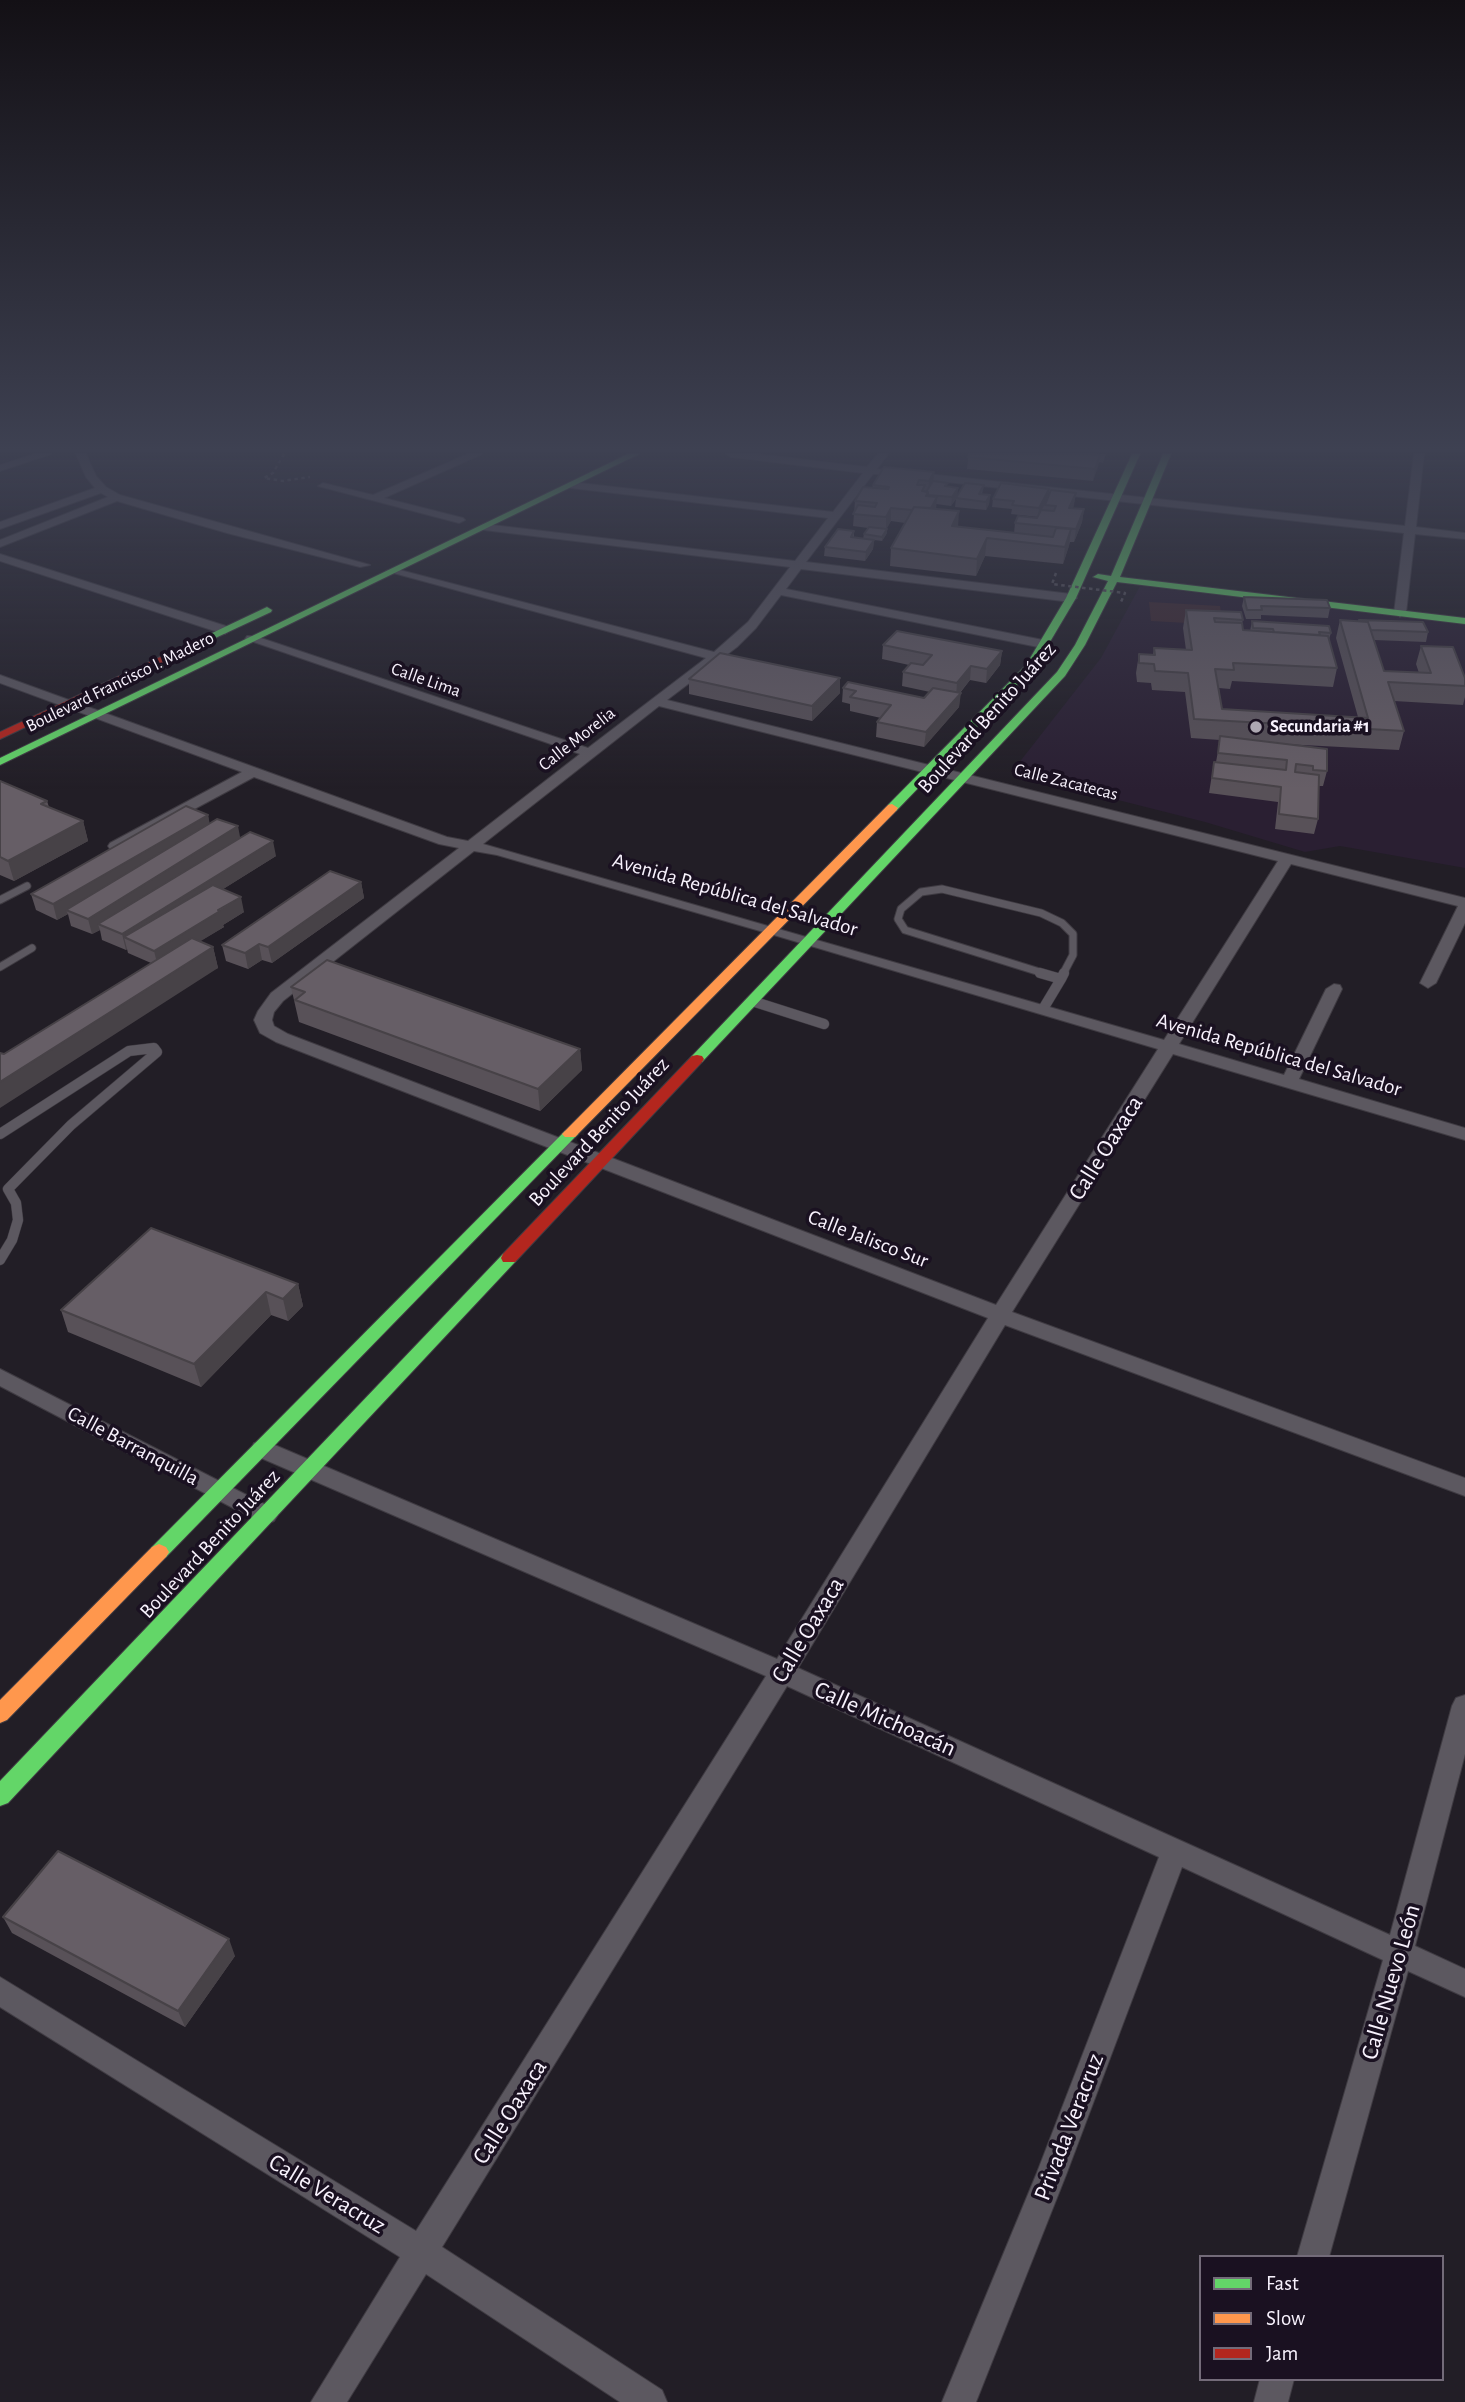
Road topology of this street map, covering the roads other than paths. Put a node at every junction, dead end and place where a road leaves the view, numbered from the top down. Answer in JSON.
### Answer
{"nodes":[{"id":1,"x":28,"y":566,"type":"edge"},
{"id":2,"x":363,"y":566,"type":"edge"},
{"id":3,"x":404,"y":566,"type":"edge"},
{"id":4,"x":797,"y":566,"type":"joint"},
{"id":5,"x":1086,"y":566,"type":"edge"},
{"id":6,"x":1120,"y":566,"type":"edge"},
{"id":7,"x":1405,"y":566,"type":"edge"},
{"id":8,"x":392,"y":572,"type":"junction"},
{"id":9,"x":1082,"y":575,"type":"junction"},
{"id":10,"x":339,"y":577,"type":"dead end"},
{"id":11,"x":1114,"y":579,"type":"junction"},
{"id":12,"x":779,"y":591,"type":"junction"},
{"id":13,"x":1071,"y":598,"type":"junction"},
{"id":14,"x":276,"y":606,"type":"dead end"},
{"id":15,"x":1400,"y":613,"type":"junction"},
{"id":16,"x":1465,"y":621,"type":"edge"},
{"id":17,"x":225,"y":630,"type":"junction"},
{"id":18,"x":251,"y":639,"type":"junction"},
{"id":19,"x":1043,"y":644,"type":"junction"},
{"id":20,"x":716,"y":657,"type":"junction"},
{"id":21,"x":0,"y":679,"type":"edge"},
{"id":22,"x":657,"y":701,"type":"junction"},
{"id":23,"x":71,"y":705,"type":"junction"},
{"id":24,"x":100,"y":715,"type":"junction"},
{"id":25,"x":0,"y":736,"type":"edge"},
{"id":26,"x":590,"y":753,"type":"junction"},
{"id":27,"x":0,"y":762,"type":"edge"},
{"id":28,"x":932,"y":769,"type":"junction"},
{"id":29,"x":254,"y":771,"type":"junction"},
{"id":30,"x":963,"y":777,"type":"junction"},
{"id":31,"x":116,"y":846,"type":"edge"},
{"id":32,"x":470,"y":847,"type":"junction"},
{"id":33,"x":1287,"y":858,"type":"junction"},
{"id":34,"x":27,"y":886,"type":"dead end"},
{"id":35,"x":0,"y":901,"type":"edge"},
{"id":36,"x":1465,"y":905,"type":"edge"},
{"id":37,"x":774,"y":930,"type":"junction"},
{"id":38,"x":808,"y":940,"type":"junction"},
{"id":39,"x":32,"y":948,"type":"dead end"},
{"id":40,"x":0,"y":967,"type":"edge"},
{"id":41,"x":1061,"y":979,"type":"junction"},
{"id":42,"x":1427,"y":983,"type":"dead end"},
{"id":43,"x":1334,"y":989,"type":"dead end"},
{"id":44,"x":751,"y":1001,"type":"junction"},
{"id":45,"x":1043,"y":1009,"type":"junction"},
{"id":46,"x":262,"y":1020,"type":"joint"},
{"id":47,"x":824,"y":1024,"type":"dead end"},
{"id":48,"x":1170,"y":1047,"type":"junction"},
{"id":49,"x":1289,"y":1082,"type":"junction"},
{"id":50,"x":0,"y":1134,"type":"edge"},
{"id":51,"x":1465,"y":1134,"type":"edge"},
{"id":52,"x":562,"y":1144,"type":"junction"},
{"id":53,"x":601,"y":1160,"type":"junction"},
{"id":54,"x":4,"y":1185,"type":"edge"},
{"id":55,"x":0,"y":1260,"type":"edge"},
{"id":56,"x":1000,"y":1315,"type":"junction"},
{"id":57,"x":0,"y":1377,"type":"edge"},
{"id":58,"x":262,"y":1449,"type":"junction"},
{"id":59,"x":310,"y":1469,"type":"junction"},
{"id":60,"x":1465,"y":1487,"type":"edge"},
{"id":61,"x":220,"y":1492,"type":"junction"},
{"id":62,"x":265,"y":1515,"type":"junction"},
{"id":63,"x":782,"y":1672,"type":"junction"},
{"id":64,"x":1465,"y":1706,"type":"edge"},
{"id":65,"x":0,"y":1714,"type":"edge"},
{"id":66,"x":0,"y":1796,"type":"edge"},
{"id":67,"x":1175,"y":1850,"type":"junction"},
{"id":68,"x":1399,"y":1953,"type":"junction"},
{"id":69,"x":1465,"y":1983,"type":"edge"},
{"id":70,"x":0,"y":1992,"type":"edge"},
{"id":71,"x":423,"y":2253,"type":"junction"},
{"id":72,"x":1313,"y":2255,"type":"edge"},
{"id":73,"x":1277,"y":2381,"type":"edge"},
{"id":74,"x":328,"y":2402,"type":"edge"},
{"id":75,"x":650,"y":2402,"type":"edge"},
{"id":76,"x":959,"y":2402,"type":"edge"},
{"id":77,"x":1271,"y":2402,"type":"edge"}],
"edges":[{"from":1,"to":17,"type":"street"},
{"from":2,"to":10,"type":"main road"},
{"from":3,"to":8,"type":"main road","name":"Boulevard Francisco I. Madero"},
{"from":4,"to":12,"type":"street","name":"Calle Morelia"},
{"from":4,"to":13,"type":"street"},
{"from":5,"to":9,"type":"main road","name":"Boulevard Benito Juárez"},
{"from":6,"to":11,"type":"main road","name":"Boulevard Benito Juárez"},
{"from":7,"to":15,"type":"street"},
{"from":8,"to":18,"type":"main road","name":"Boulevard Francisco I. Madero"},
{"from":8,"to":20,"type":"street"},
{"from":9,"to":11,"type":"main road"},
{"from":9,"to":13,"type":"main road","name":"Boulevard Benito Juárez"},
{"from":11,"to":15,"type":"main road"},
{"from":11,"to":30,"type":"main road","name":"Boulevard Benito Juárez"},
{"from":12,"to":19,"type":"street"},
{"from":12,"to":20,"type":"street","name":"Calle Morelia"},
{"from":13,"to":19,"type":"main road","name":"Boulevard Benito Juárez"},
{"from":14,"to":17,"type":"main road","name":"Boulevard Francisco I. Madero"},
{"from":15,"to":16,"type":"main road"},
{"from":17,"to":23,"type":"main road","name":"Boulevard Francisco I. Madero"},
{"from":18,"to":24,"type":"main road","name":"Boulevard Francisco I. Madero"},
{"from":18,"to":26,"type":"street","name":"Calle Lima"},
{"from":19,"to":28,"type":"main road","name":"Boulevard Benito Juárez"},
{"from":20,"to":22,"type":"street","name":"Calle Morelia"},
{"from":21,"to":23,"type":"street","name":"Avenida República del Salvador"},
{"from":22,"to":26,"type":"street","name":"Calle Morelia"},
{"from":22,"to":28,"type":"street","name":"Calle Zacatecas"},
{"from":23,"to":24,"type":"street","name":"Avenida República del Salvador"},
{"from":23,"to":25,"type":"main road","name":"Boulevard Francisco I. Madero"},
{"from":24,"to":27,"type":"main road","name":"Boulevard Francisco I. Madero"},
{"from":24,"to":29,"type":"street","name":"Avenida República del Salvador"},
{"from":26,"to":32,"type":"street","name":"Calle Morelia"},
{"from":28,"to":30,"type":"street","name":"Calle Zacatecas"},
{"from":28,"to":37,"type":"main road","name":"Boulevard Benito Juárez"},
{"from":29,"to":31,"type":"street"},
{"from":29,"to":32,"type":"street","name":"Avenida República del Salvador"},
{"from":30,"to":33,"type":"street","name":"Calle Zacatecas"},
{"from":30,"to":38,"type":"main road","name":"Boulevard Benito Juárez"},
{"from":32,"to":37,"type":"street","name":"Avenida República del Salvador"},
{"from":32,"to":46,"type":"street","name":"Calle Morelia"},
{"from":33,"to":36,"type":"street","name":"Calle Zacatecas"},
{"from":33,"to":48,"type":"street","name":"Calle Oaxaca"},
{"from":34,"to":35,"type":"lane"},
{"from":36,"to":42,"type":"street"},
{"from":37,"to":38,"type":"street","name":"Avenida República del Salvador"},
{"from":37,"to":52,"type":"main road","name":"Boulevard Benito Juárez"},
{"from":38,"to":44,"type":"main road","name":"Boulevard Benito Juárez"},
{"from":38,"to":45,"type":"street","name":"Avenida República del Salvador"},
{"from":39,"to":40,"type":"lane"},
{"from":41,"to":41,"type":"lane"},
{"from":41,"to":45,"type":"lane"},
{"from":43,"to":49,"type":"street"},
{"from":44,"to":47,"type":"lane"},
{"from":44,"to":53,"type":"main road","name":"Boulevard Benito Juárez"},
{"from":45,"to":48,"type":"street","name":"Avenida República del Salvador"},
{"from":46,"to":52,"type":"street","name":"Calle Jalisco Sur"},
{"from":48,"to":49,"type":"street","name":"Avenida República del Salvador"},
{"from":48,"to":56,"type":"street","name":"Calle Oaxaca"},
{"from":49,"to":51,"type":"street","name":"Avenida República del Salvador"},
{"from":50,"to":54,"type":"lane"},
{"from":52,"to":53,"type":"street","name":"Calle Jalisco Sur"},
{"from":52,"to":58,"type":"main road","name":"Boulevard Benito Juárez"},
{"from":53,"to":56,"type":"street","name":"Calle Jalisco Sur"},
{"from":53,"to":59,"type":"main road","name":"Boulevard Benito Juárez"},
{"from":54,"to":55,"type":"lane"},
{"from":56,"to":60,"type":"street","name":"Calle Jalisco Sur"},
{"from":56,"to":63,"type":"street","name":"Calle Oaxaca"},
{"from":57,"to":61,"type":"street","name":"Calle Barranquilla"},
{"from":58,"to":59,"type":"street","name":"Calle Michoacán"},
{"from":58,"to":61,"type":"main road","name":"Boulevard Benito Juárez"},
{"from":59,"to":62,"type":"main road","name":"Boulevard Benito Juárez"},
{"from":59,"to":63,"type":"street","name":"Calle Michoacán"},
{"from":61,"to":62,"type":"street","name":"Calle Barranquilla"},
{"from":61,"to":65,"type":"main road","name":"Boulevard Benito Juárez"},
{"from":62,"to":66,"type":"main road","name":"Boulevard Benito Juárez"},
{"from":63,"to":67,"type":"street","name":"Calle Michoacán"},
{"from":63,"to":71,"type":"street","name":"Calle Oaxaca"},
{"from":64,"to":68,"type":"street","name":"Calle Nuevo León"},
{"from":67,"to":68,"type":"street","name":"Calle Michoacán"},
{"from":67,"to":76,"type":"street","name":"Privada Veracruz"},
{"from":68,"to":69,"type":"street","name":"Calle Michoacán"},
{"from":68,"to":72,"type":"street","name":"Calle Nuevo León"},
{"from":70,"to":71,"type":"street","name":"Calle Veracruz"},
{"from":71,"to":74,"type":"street","name":"Calle Oaxaca"},
{"from":71,"to":75,"type":"street","name":"Calle Veracruz"},
{"from":73,"to":77,"type":"street"}]}
